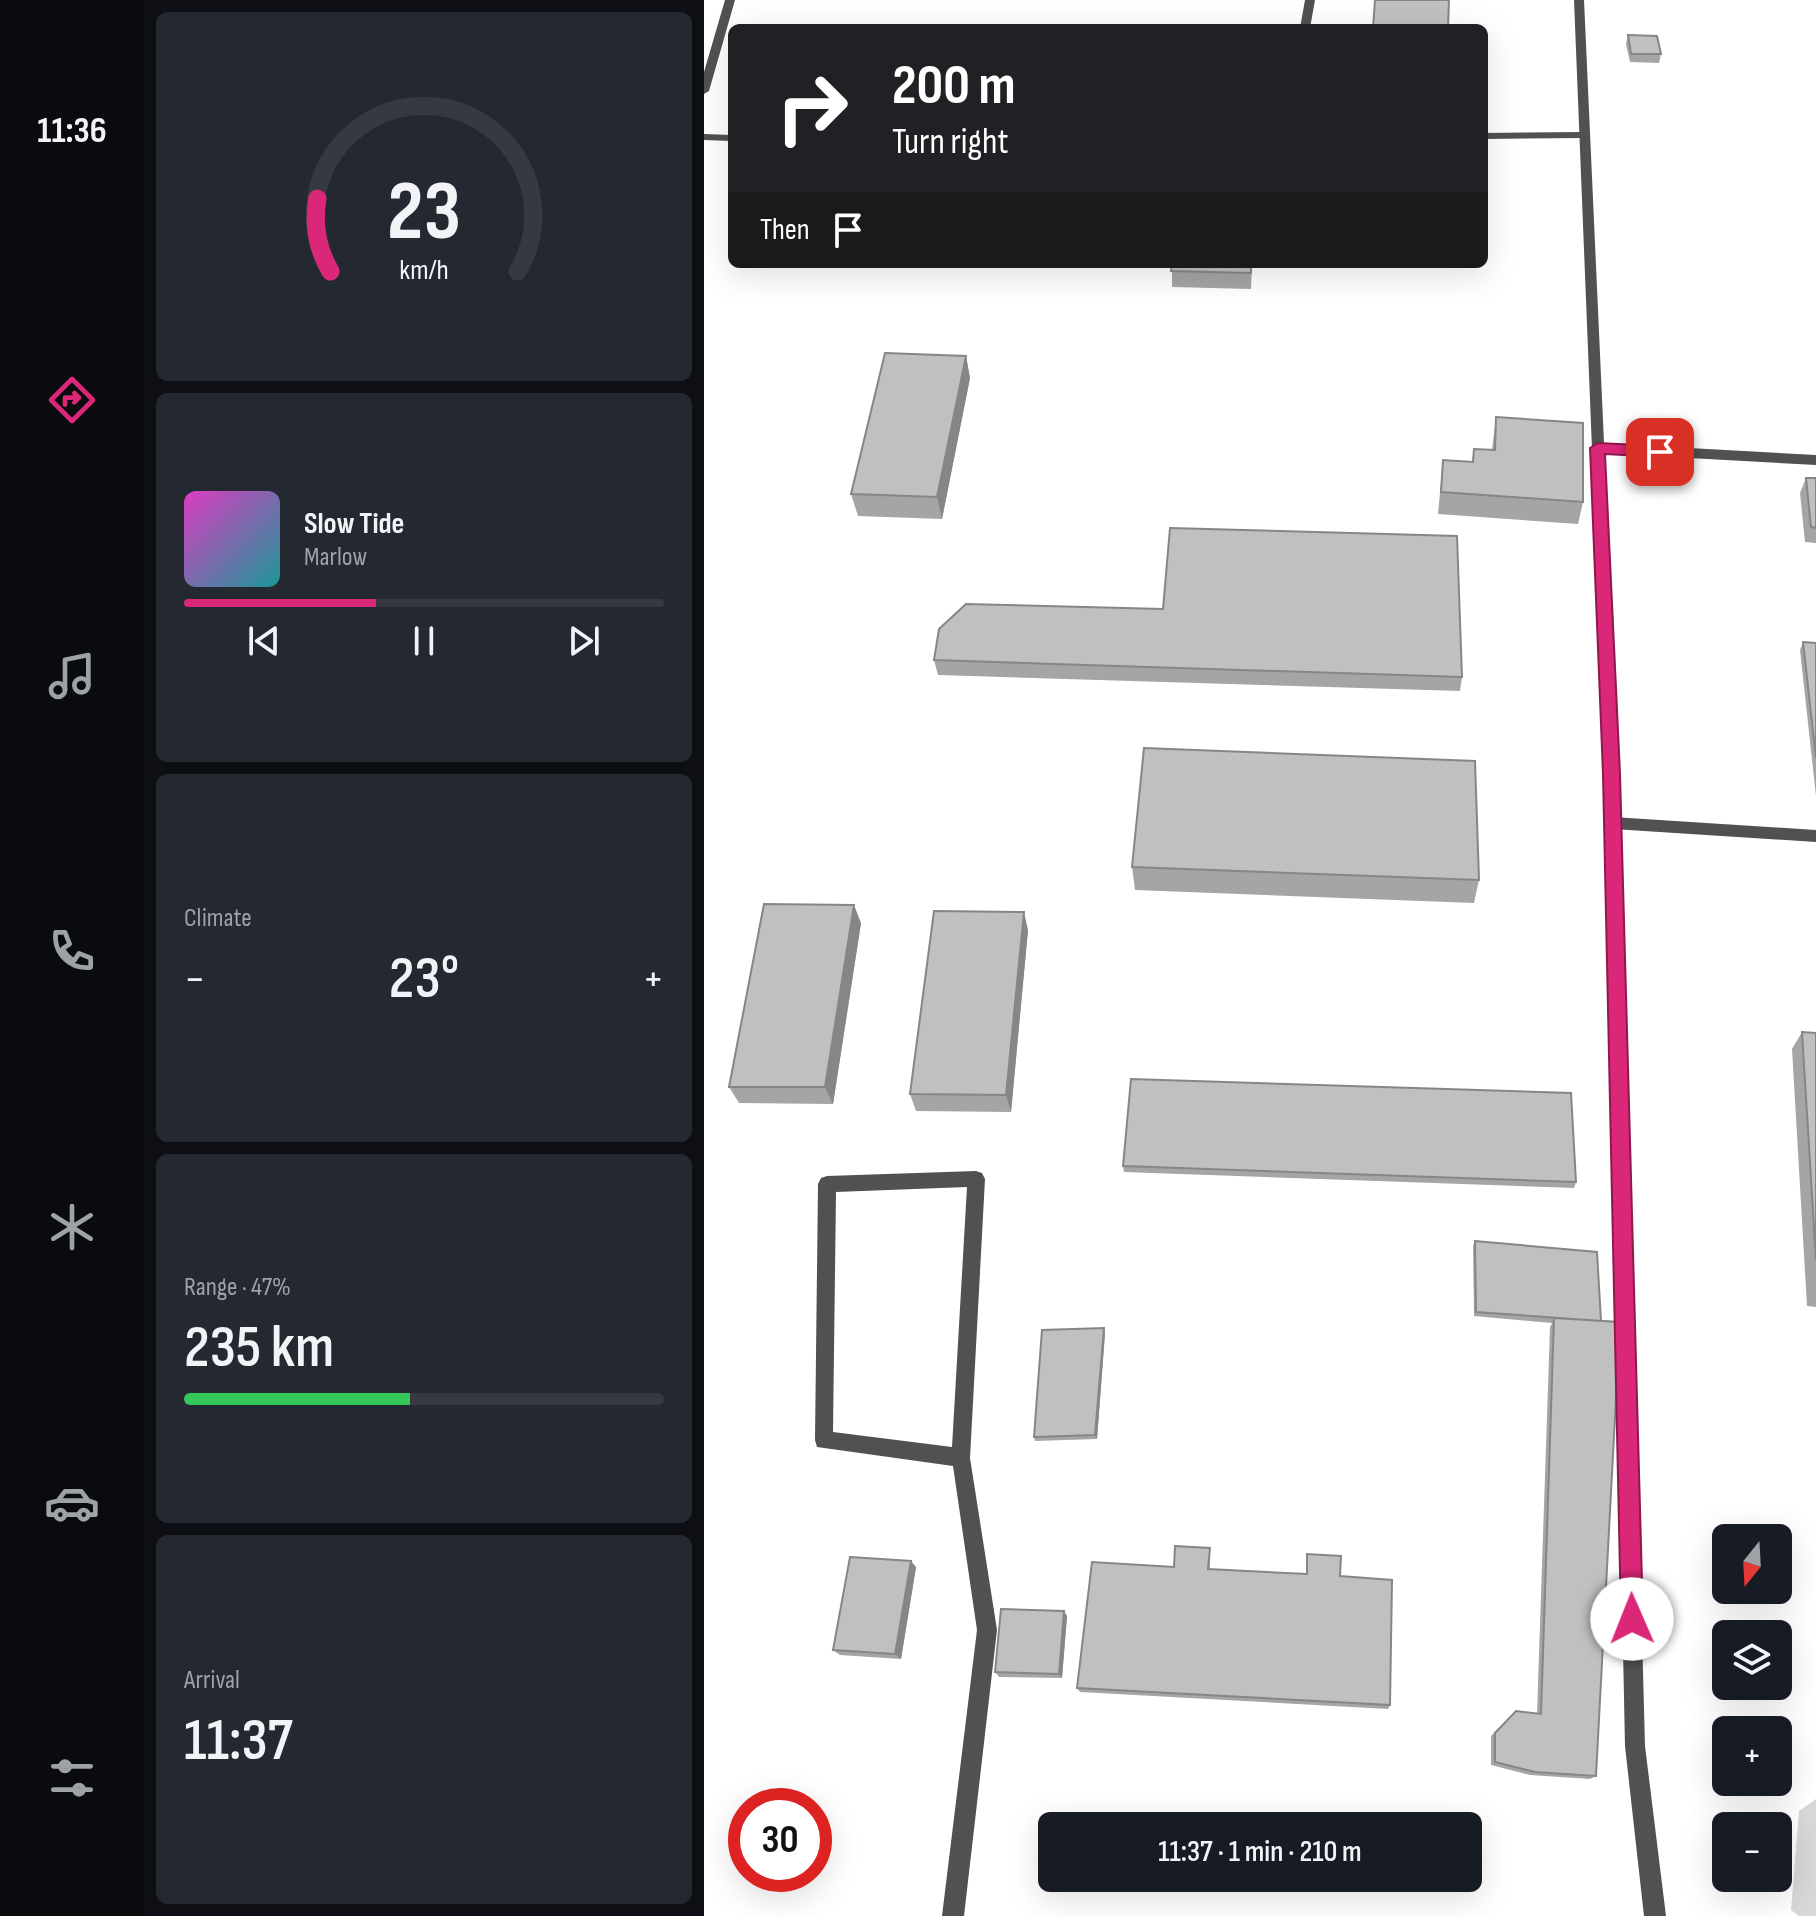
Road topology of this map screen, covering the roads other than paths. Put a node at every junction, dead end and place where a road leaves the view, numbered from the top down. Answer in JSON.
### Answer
{"nodes":[{"id":1,"x":730,"y":0,"type":"edge"},
{"id":2,"x":1310,"y":0,"type":"edge"},
{"id":3,"x":1579,"y":0,"type":"edge"},
{"id":4,"x":1306,"y":24,"type":"edge"},
{"id":5,"x":704,"y":91,"type":"edge"},
{"id":6,"x":1584,"y":135,"type":"junction"},
{"id":7,"x":1488,"y":136,"type":"edge"},
{"id":8,"x":704,"y":137,"type":"edge"},
{"id":9,"x":728,"y":138,"type":"edge"},
{"id":10,"x":1598,"y":448,"type":"junction"},
{"id":11,"x":1816,"y":460,"type":"edge"},
{"id":12,"x":1613,"y":823,"type":"junction"},
{"id":13,"x":1816,"y":836,"type":"edge"},
{"id":14,"x":961,"y":1458,"type":"junction"},
{"id":15,"x":953,"y":1916,"type":"edge"},
{"id":16,"x":1655,"y":1916,"type":"edge"}],
"edges":[{"from":1,"to":5,"type":"street"},
{"from":2,"to":4,"type":"street"},
{"from":3,"to":6,"type":"street"},
{"from":6,"to":7,"type":"street"},
{"from":6,"to":10,"type":"street"},
{"from":8,"to":9,"type":"street"},
{"from":10,"to":11,"type":"street"},
{"from":10,"to":12,"type":"street"},
{"from":12,"to":13,"type":"street"},
{"from":12,"to":16,"type":"street"},
{"from":14,"to":14,"type":"street"},
{"from":14,"to":15,"type":"street"}]}
